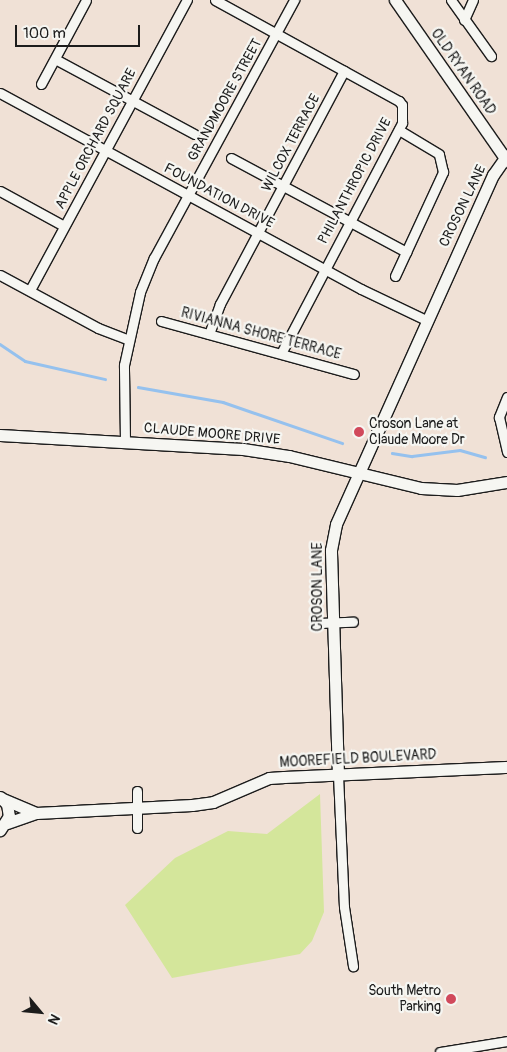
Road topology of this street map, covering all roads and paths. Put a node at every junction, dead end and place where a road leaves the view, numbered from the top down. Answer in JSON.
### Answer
{"nodes":[{"id":1,"x":86,"y":0,"type":"edge"},
{"id":2,"x":187,"y":0,"type":"edge"},
{"id":3,"x":215,"y":0,"type":"edge"},
{"id":4,"x":294,"y":0,"type":"edge"},
{"id":5,"x":395,"y":0,"type":"edge"},
{"id":6,"x":451,"y":0,"type":"edge"},
{"id":7,"x":473,"y":0,"type":"edge"},
{"id":8,"x":464,"y":20,"type":"junction"},
{"id":9,"x":276,"y":33,"type":"junction"},
{"id":10,"x":491,"y":56,"type":"dead end"},
{"id":11,"x":55,"y":58,"type":"junction"},
{"id":12,"x":344,"y":71,"type":"junction"},
{"id":13,"x":41,"y":84,"type":"dead end"},
{"id":14,"x":0,"y":93,"type":"edge"},
{"id":15,"x":132,"y":101,"type":"junction"},
{"id":16,"x":399,"y":130,"type":"junction"},
{"id":17,"x":194,"y":134,"type":"dead end"},
{"id":18,"x":106,"y":151,"type":"junction"},
{"id":19,"x":231,"y":158,"type":"dead end"},
{"id":20,"x":506,"y":158,"type":"edge"},
{"id":21,"x":283,"y":186,"type":"junction"},
{"id":22,"x":0,"y":192,"type":"edge"},
{"id":23,"x":188,"y":196,"type":"junction"},
{"id":24,"x":348,"y":221,"type":"junction"},
{"id":25,"x":64,"y":226,"type":"junction"},
{"id":26,"x":257,"y":233,"type":"junction"},
{"id":27,"x":406,"y":252,"type":"junction"},
{"id":28,"x":324,"y":269,"type":"junction"},
{"id":29,"x":0,"y":275,"type":"edge"},
{"id":30,"x":395,"y":276,"type":"dead end"},
{"id":31,"x":30,"y":290,"type":"junction"},
{"id":32,"x":426,"y":320,"type":"junction"},
{"id":33,"x":161,"y":321,"type":"dead end"},
{"id":34,"x":209,"y":334,"type":"junction"},
{"id":35,"x":127,"y":339,"type":"junction"},
{"id":36,"x":281,"y":353,"type":"junction"},
{"id":37,"x":354,"y":374,"type":"dead end"},
{"id":38,"x":507,"y":397,"type":"edge"},
{"id":39,"x":0,"y":435,"type":"edge"},
{"id":40,"x":125,"y":441,"type":"junction"},
{"id":41,"x":507,"y":452,"type":"edge"},
{"id":42,"x":357,"y":474,"type":"junction"},
{"id":43,"x":507,"y":482,"type":"edge"},
{"id":44,"x":353,"y":622,"type":"dead end"},
{"id":45,"x":317,"y":623,"type":"dead end"},
{"id":46,"x":333,"y":623,"type":"junction"},
{"id":47,"x":507,"y":767,"type":"edge"},
{"id":48,"x":338,"y":775,"type":"junction"},
{"id":49,"x":137,"y":790,"type":"dead end"},
{"id":50,"x":1,"y":798,"type":"edge"},
{"id":51,"x":137,"y":809,"type":"junction"},
{"id":52,"x":36,"y":813,"type":"junction"},
{"id":53,"x":138,"y":828,"type":"dead end"},
{"id":54,"x":2,"y":829,"type":"edge"},
{"id":55,"x":353,"y":966,"type":"dead end"},
{"id":56,"x":507,"y":1041,"type":"edge"},
{"id":57,"x":440,"y":1052,"type":"edge"}],
"edges":[{"from":1,"to":11,"type":"street"},
{"from":2,"to":15,"type":"street","name":"APPLE ORCHARD SQUARE"},
{"from":3,"to":9,"type":"street","name":"PHILANTHROPIC DRIVE"},
{"from":4,"to":9,"type":"street","name":"GRANDMOORE STREET"},
{"from":5,"to":20,"type":"street","name":"OLD RYAN ROAD"},
{"from":6,"to":8,"type":"street"},
{"from":7,"to":8,"type":"street"},
{"from":8,"to":10,"type":"street"},
{"from":9,"to":12,"type":"street","name":"PHILANTHROPIC DRIVE"},
{"from":9,"to":23,"type":"street","name":"GRANDMOORE STREET"},
{"from":11,"to":13,"type":"street"},
{"from":11,"to":15,"type":"street"},
{"from":12,"to":16,"type":"street","name":"PHILANTHROPIC DRIVE"},
{"from":12,"to":21,"type":"street","name":"WILCOX TERRACE"},
{"from":14,"to":18,"type":"street","name":"FOUNDATION DRIVE"},
{"from":15,"to":17,"type":"street"},
{"from":15,"to":18,"type":"street","name":"APPLE ORCHARD SQUARE"},
{"from":16,"to":24,"type":"street","name":"PHILANTHROPIC DRIVE"},
{"from":16,"to":27,"type":"street"},
{"from":18,"to":23,"type":"street","name":"FOUNDATION DRIVE"},
{"from":18,"to":25,"type":"street","name":"APPLE ORCHARD SQUARE"},
{"from":19,"to":21,"type":"street"},
{"from":20,"to":32,"type":"street","name":"CROSON LANE"},
{"from":21,"to":24,"type":"street"},
{"from":21,"to":26,"type":"street","name":"WILCOX TERRACE"},
{"from":22,"to":25,"type":"street"},
{"from":23,"to":26,"type":"street","name":"FOUNDATION DRIVE"},
{"from":23,"to":35,"type":"street","name":"GRANDMOORE STREET"},
{"from":24,"to":27,"type":"street"},
{"from":24,"to":28,"type":"street","name":"PHILANTHROPIC DRIVE"},
{"from":25,"to":31,"type":"street","name":"APPLE ORCHARD SQUARE"},
{"from":26,"to":28,"type":"street","name":"FOUNDATION DRIVE"},
{"from":26,"to":34,"type":"street","name":"WILCOX TERRACE"},
{"from":27,"to":30,"type":"street"},
{"from":28,"to":32,"type":"street","name":"FOUNDATION DRIVE"},
{"from":28,"to":36,"type":"street","name":"PHILANTHROPIC DRIVE"},
{"from":29,"to":31,"type":"street"},
{"from":31,"to":35,"type":"street"},
{"from":32,"to":42,"type":"street","name":"CROSON LANE"},
{"from":33,"to":34,"type":"street","name":"RIVIANNA SHORE TERRACE"},
{"from":34,"to":36,"type":"street","name":"RIVIANNA SHORE TERRACE"},
{"from":35,"to":40,"type":"street","name":"GRANDMOORE STREET"},
{"from":36,"to":37,"type":"street","name":"RIVIANNA SHORE TERRACE"},
{"from":38,"to":41,"type":"street"},
{"from":39,"to":40,"type":"street","name":"CLAUDE MOORE DRIVE"},
{"from":40,"to":42,"type":"street","name":"CLAUDE MOORE DRIVE"},
{"from":42,"to":43,"type":"street","name":"CLAUDE MOORE DRIVE"},
{"from":42,"to":46,"type":"street","name":"CROSON LANE"},
{"from":44,"to":46,"type":"street"},
{"from":45,"to":46,"type":"street"},
{"from":46,"to":48,"type":"street","name":"CROSON LANE"},
{"from":47,"to":48,"type":"street","name":"MOOREFIELD BOULEVARD"},
{"from":48,"to":51,"type":"street","name":"MOOREFIELD BOULEVARD"},
{"from":48,"to":55,"type":"street","name":"CROSON LANE"},
{"from":49,"to":51,"type":"street"},
{"from":50,"to":52,"type":"street","name":"MOOREFIELD BOULEVARD"},
{"from":50,"to":54,"type":"street"},
{"from":51,"to":52,"type":"street","name":"MOOREFIELD BOULEVARD"},
{"from":51,"to":53,"type":"street"},
{"from":52,"to":54,"type":"street","name":"MOOREFIELD BOULEVARD"},
{"from":56,"to":57,"type":"street"}]}
